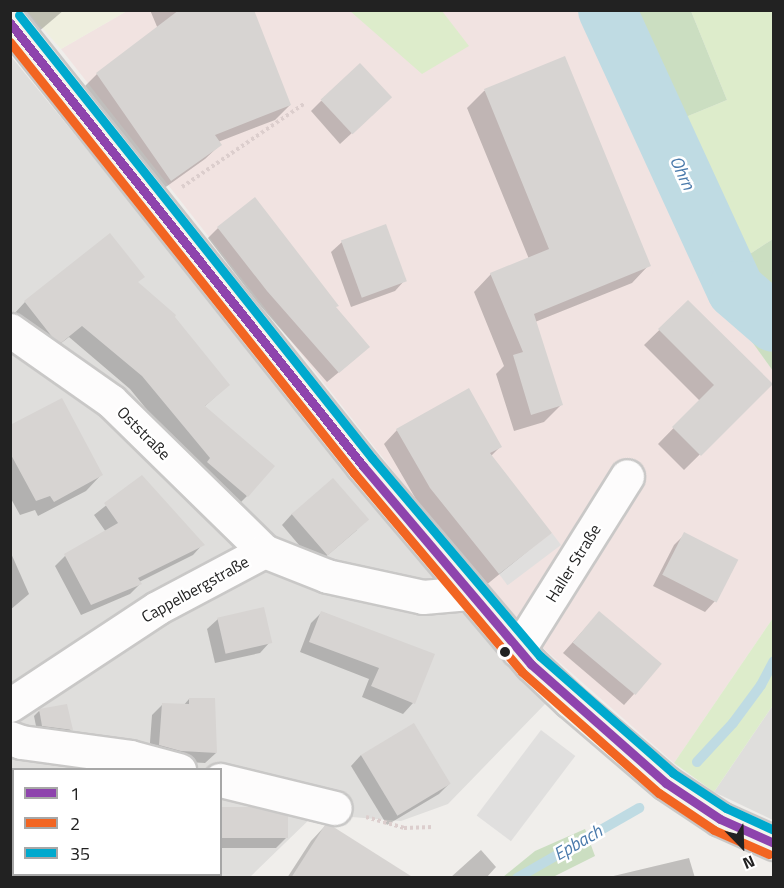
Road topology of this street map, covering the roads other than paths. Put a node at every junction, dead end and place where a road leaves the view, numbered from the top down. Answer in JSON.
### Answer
{"nodes":[{"id":1,"x":10,"y":22,"type":"edge"},
{"id":2,"x":10,"y":330,"type":"edge"},
{"id":3,"x":627,"y":476,"type":"dead end"},
{"id":4,"x":264,"y":551,"type":"junction"},
{"id":5,"x":469,"y":593,"type":"junction"},
{"id":6,"x":518,"y":650,"type":"junction"},
{"id":7,"x":10,"y":705,"type":"edge"},
{"id":8,"x":10,"y":738,"type":"edge"},
{"id":9,"x":171,"y":768,"type":"edge"},
{"id":10,"x":222,"y":780,"type":"edge"},
{"id":11,"x":335,"y":808,"type":"road end"},
{"id":12,"x":774,"y":843,"type":"edge"}],
"edges":[{"from":1,"to":5,"type":"main road"},
{"from":2,"to":4,"type":"street","name":"Oststraße"},
{"from":3,"to":6,"type":"street","name":"Haller Straße"},
{"from":4,"to":5,"type":"street","name":"Cappelbergstraße"},
{"from":4,"to":7,"type":"street","name":"Cappelbergstraße"},
{"from":5,"to":6,"type":"main road"},
{"from":6,"to":12,"type":"main road"},
{"from":8,"to":9,"type":"street"},
{"from":10,"to":11,"type":"street"}]}
